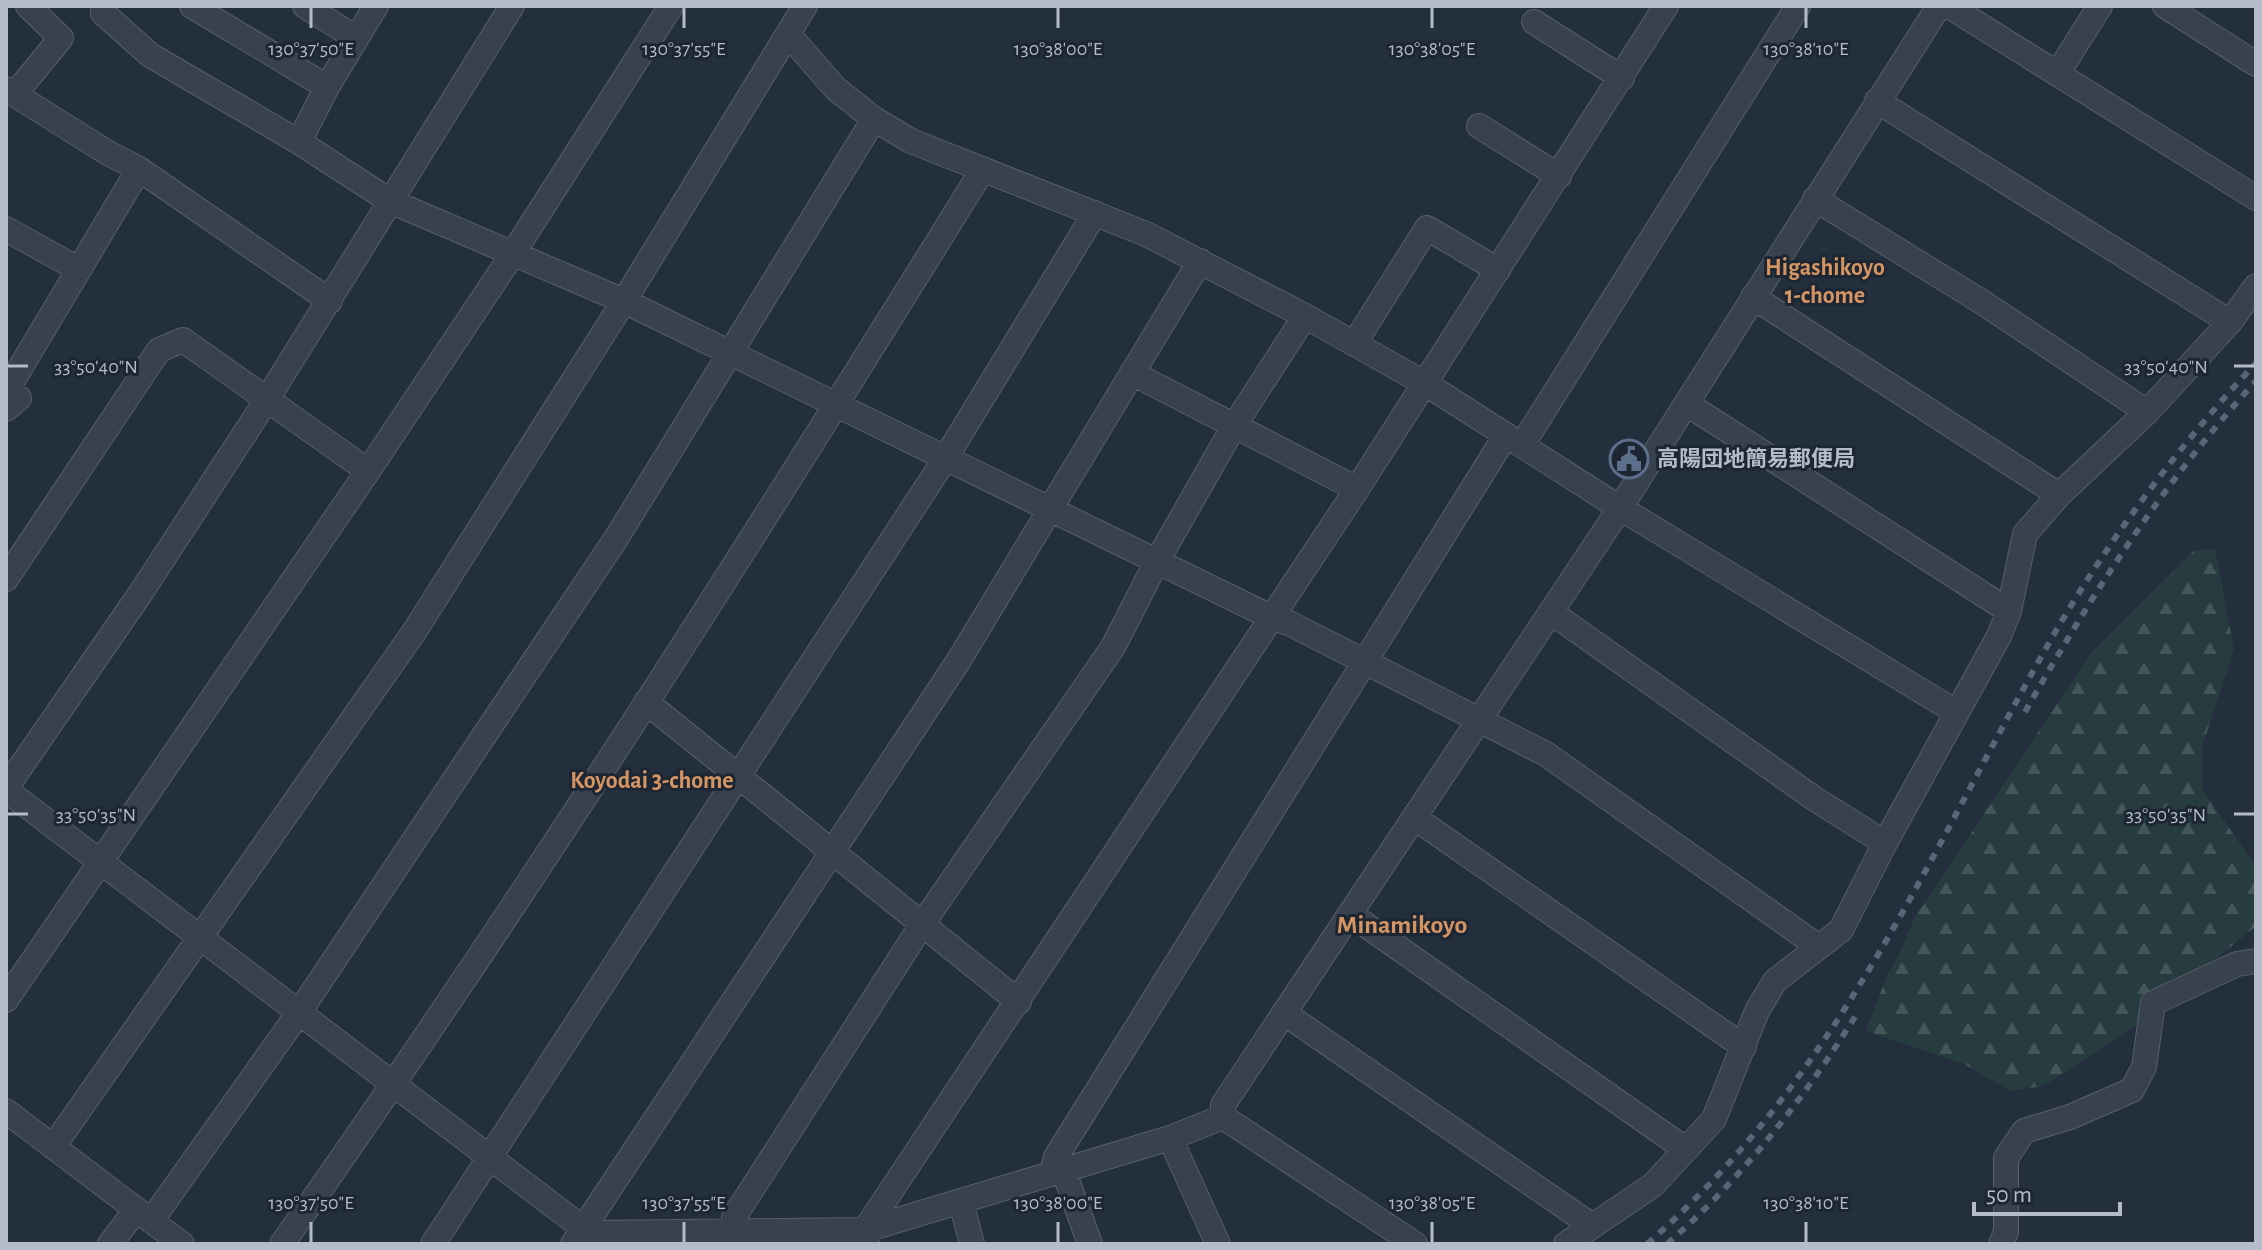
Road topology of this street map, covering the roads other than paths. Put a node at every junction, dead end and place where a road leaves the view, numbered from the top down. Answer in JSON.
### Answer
{"nodes":[{"id":1,"x":28,"y":6,"type":"edge"},
{"id":2,"x":104,"y":6,"type":"edge"},
{"id":3,"x":192,"y":6,"type":"edge"},
{"id":4,"x":305,"y":6,"type":"edge"},
{"id":5,"x":376,"y":6,"type":"edge"},
{"id":6,"x":512,"y":6,"type":"edge"},
{"id":7,"x":671,"y":6,"type":"edge"},
{"id":8,"x":805,"y":6,"type":"edge"},
{"id":9,"x":1666,"y":6,"type":"edge"},
{"id":10,"x":1798,"y":6,"type":"edge"},
{"id":11,"x":1939,"y":6,"type":"edge"},
{"id":12,"x":1949,"y":6,"type":"edge"},
{"id":13,"x":2100,"y":6,"type":"edge"},
{"id":14,"x":2165,"y":6,"type":"edge"},
{"id":15,"x":1534,"y":22,"type":"dead end"},
{"id":16,"x":788,"y":34,"type":"junction"},
{"id":17,"x":356,"y":38,"type":"junction"},
{"id":18,"x":2256,"y":64,"type":"edge"},
{"id":19,"x":2057,"y":74,"type":"junction"},
{"id":20,"x":1622,"y":78,"type":"junction"},
{"id":21,"x":327,"y":87,"type":"junction"},
{"id":22,"x":11,"y":92,"type":"edge"},
{"id":23,"x":1877,"y":101,"type":"junction"},
{"id":24,"x":874,"y":119,"type":"junction"},
{"id":25,"x":1479,"y":126,"type":"dead end"},
{"id":26,"x":299,"y":142,"type":"junction"},
{"id":27,"x":139,"y":169,"type":"junction"},
{"id":28,"x":983,"y":169,"type":"junction"},
{"id":29,"x":1559,"y":176,"type":"junction"},
{"id":30,"x":2256,"y":198,"type":"edge"},
{"id":31,"x":1815,"y":199,"type":"junction"},
{"id":32,"x":390,"y":201,"type":"junction"},
{"id":33,"x":1095,"y":213,"type":"junction"},
{"id":34,"x":6,"y":229,"type":"edge"},
{"id":35,"x":512,"y":255,"type":"junction"},
{"id":36,"x":1200,"y":261,"type":"junction"},
{"id":37,"x":78,"y":269,"type":"junction"},
{"id":38,"x":1498,"y":270,"type":"junction"},
{"id":39,"x":2256,"y":286,"type":"edge"},
{"id":40,"x":1753,"y":297,"type":"junction"},
{"id":41,"x":330,"y":301,"type":"junction"},
{"id":42,"x":624,"y":301,"type":"junction"},
{"id":43,"x":1305,"y":316,"type":"junction"},
{"id":44,"x":2230,"y":322,"type":"junction"},
{"id":45,"x":1354,"y":344,"type":"junction"},
{"id":46,"x":731,"y":353,"type":"junction"},
{"id":47,"x":1132,"y":373,"type":"junction"},
{"id":48,"x":1426,"y":384,"type":"junction"},
{"id":49,"x":6,"y":396,"type":"edge"},
{"id":50,"x":266,"y":401,"type":"junction"},
{"id":51,"x":1687,"y":404,"type":"junction"},
{"id":52,"x":837,"y":405,"type":"junction"},
{"id":53,"x":2147,"y":412,"type":"junction"},
{"id":54,"x":1234,"y":426,"type":"junction"},
{"id":55,"x":1514,"y":440,"type":"junction"},
{"id":56,"x":945,"y":459,"type":"junction"},
{"id":57,"x":368,"y":471,"type":"junction"},
{"id":58,"x":1357,"y":489,"type":"junction"},
{"id":59,"x":2059,"y":495,"type":"junction"},
{"id":60,"x":1620,"y":508,"type":"junction"},
{"id":61,"x":1051,"y":511,"type":"junction"},
{"id":62,"x":1156,"y":563,"type":"junction"},
{"id":63,"x":6,"y":579,"type":"edge"},
{"id":64,"x":2009,"y":611,"type":"junction"},
{"id":65,"x":1552,"y":613,"type":"junction"},
{"id":66,"x":1273,"y":618,"type":"junction"},
{"id":67,"x":1364,"y":663,"type":"junction"},
{"id":68,"x":646,"y":702,"type":"junction"},
{"id":69,"x":1956,"y":712,"type":"junction"},
{"id":70,"x":1480,"y":721,"type":"junction"},
{"id":71,"x":738,"y":777,"type":"junction"},
{"id":72,"x":6,"y":789,"type":"edge"},
{"id":73,"x":1415,"y":818,"type":"junction"},
{"id":74,"x":1885,"y":843,"type":"junction"},
{"id":75,"x":830,"y":852,"type":"junction"},
{"id":76,"x":101,"y":862,"type":"junction"},
{"id":77,"x":1350,"y":914,"type":"junction"},
{"id":78,"x":923,"y":923,"type":"junction"},
{"id":79,"x":199,"y":938,"type":"junction"},
{"id":80,"x":1819,"y":947,"type":"junction"},
{"id":81,"x":2256,"y":961,"type":"edge"},
{"id":82,"x":6,"y":1000,"type":"edge"},
{"id":83,"x":1019,"y":1002,"type":"junction"},
{"id":84,"x":1284,"y":1013,"type":"junction"},
{"id":85,"x":298,"y":1014,"type":"junction"},
{"id":86,"x":1744,"y":1047,"type":"junction"},
{"id":87,"x":395,"y":1084,"type":"junction"},
{"id":88,"x":6,"y":1111,"type":"edge"},
{"id":89,"x":1223,"y":1117,"type":"junction"},
{"id":90,"x":1170,"y":1138,"type":"junction"},
{"id":91,"x":53,"y":1147,"type":"junction"},
{"id":92,"x":1685,"y":1149,"type":"junction"},
{"id":93,"x":492,"y":1157,"type":"junction"},
{"id":94,"x":1058,"y":1171,"type":"junction"},
{"id":95,"x":961,"y":1202,"type":"junction"},
{"id":96,"x":144,"y":1215,"type":"junction"},
{"id":97,"x":1591,"y":1225,"type":"junction"},
{"id":98,"x":579,"y":1236,"type":"edge"},
{"id":99,"x":866,"y":1237,"type":"edge"},
{"id":100,"x":736,"y":1238,"type":"edge"},
{"id":101,"x":620,"y":1239,"type":"edge"},
{"id":102,"x":110,"y":1244,"type":"edge"},
{"id":103,"x":182,"y":1244,"type":"edge"},
{"id":104,"x":282,"y":1244,"type":"edge"},
{"id":105,"x":433,"y":1244,"type":"edge"},
{"id":106,"x":972,"y":1244,"type":"edge"},
{"id":107,"x":1090,"y":1244,"type":"edge"},
{"id":108,"x":1218,"y":1244,"type":"edge"},
{"id":109,"x":1415,"y":1244,"type":"edge"},
{"id":110,"x":1566,"y":1244,"type":"edge"},
{"id":111,"x":2001,"y":1244,"type":"edge"}],
"edges":[{"from":1,"to":22,"type":"street"},
{"from":2,"to":26,"type":"street"},
{"from":3,"to":21,"type":"street"},
{"from":4,"to":17,"type":"street"},
{"from":5,"to":17,"type":"street"},
{"from":6,"to":32,"type":"street"},
{"from":7,"to":35,"type":"street"},
{"from":8,"to":16,"type":"street"},
{"from":9,"to":20,"type":"street"},
{"from":10,"to":55,"type":"street"},
{"from":11,"to":23,"type":"street"},
{"from":12,"to":19,"type":"street"},
{"from":13,"to":19,"type":"street"},
{"from":14,"to":18,"type":"street"},
{"from":15,"to":20,"type":"street"},
{"from":16,"to":24,"type":"street"},
{"from":16,"to":42,"type":"street"},
{"from":17,"to":21,"type":"street"},
{"from":19,"to":30,"type":"street"},
{"from":20,"to":29,"type":"street"},
{"from":21,"to":26,"type":"street"},
{"from":22,"to":27,"type":"street"},
{"from":23,"to":31,"type":"street"},
{"from":23,"to":44,"type":"street"},
{"from":24,"to":28,"type":"street"},
{"from":24,"to":46,"type":"street"},
{"from":25,"to":29,"type":"street"},
{"from":26,"to":32,"type":"street"},
{"from":27,"to":37,"type":"street"},
{"from":27,"to":41,"type":"street"},
{"from":28,"to":33,"type":"street"},
{"from":28,"to":52,"type":"street"},
{"from":29,"to":38,"type":"street"},
{"from":31,"to":40,"type":"street"},
{"from":31,"to":53,"type":"street"},
{"from":32,"to":35,"type":"street"},
{"from":32,"to":41,"type":"street"},
{"from":33,"to":36,"type":"street"},
{"from":33,"to":56,"type":"street"},
{"from":34,"to":37,"type":"street"},
{"from":35,"to":42,"type":"street"},
{"from":35,"to":57,"type":"street"},
{"from":36,"to":43,"type":"street"},
{"from":36,"to":47,"type":"street"},
{"from":37,"to":49,"type":"street"},
{"from":38,"to":45,"type":"street"},
{"from":38,"to":48,"type":"street"},
{"from":39,"to":44,"type":"street"},
{"from":40,"to":51,"type":"street"},
{"from":40,"to":59,"type":"street"},
{"from":41,"to":50,"type":"street"},
{"from":42,"to":46,"type":"street"},
{"from":42,"to":79,"type":"street"},
{"from":43,"to":45,"type":"street"},
{"from":43,"to":54,"type":"street"},
{"from":44,"to":53,"type":"street"},
{"from":45,"to":48,"type":"street"},
{"from":46,"to":52,"type":"street"},
{"from":46,"to":85,"type":"street"},
{"from":47,"to":54,"type":"street"},
{"from":47,"to":61,"type":"street"},
{"from":48,"to":55,"type":"street"},
{"from":48,"to":58,"type":"street"},
{"from":50,"to":57,"type":"street"},
{"from":50,"to":63,"type":"street"},
{"from":50,"to":72,"type":"street"},
{"from":51,"to":60,"type":"street"},
{"from":51,"to":64,"type":"street"},
{"from":52,"to":56,"type":"street"},
{"from":52,"to":68,"type":"street"},
{"from":53,"to":59,"type":"street"},
{"from":54,"to":58,"type":"street"},
{"from":54,"to":62,"type":"street"},
{"from":55,"to":60,"type":"street"},
{"from":55,"to":67,"type":"street"},
{"from":56,"to":61,"type":"street"},
{"from":56,"to":71,"type":"street"},
{"from":57,"to":76,"type":"street"},
{"from":58,"to":66,"type":"street"},
{"from":59,"to":64,"type":"street"},
{"from":60,"to":65,"type":"street"},
{"from":60,"to":69,"type":"street"},
{"from":61,"to":62,"type":"street"},
{"from":61,"to":75,"type":"street"},
{"from":62,"to":66,"type":"street"},
{"from":62,"to":78,"type":"street"},
{"from":64,"to":69,"type":"street"},
{"from":65,"to":70,"type":"street"},
{"from":65,"to":74,"type":"street"},
{"from":66,"to":67,"type":"street"},
{"from":66,"to":83,"type":"street"},
{"from":67,"to":70,"type":"street"},
{"from":67,"to":94,"type":"street"},
{"from":68,"to":71,"type":"street"},
{"from":68,"to":87,"type":"street"},
{"from":69,"to":74,"type":"street"},
{"from":70,"to":73,"type":"street"},
{"from":70,"to":80,"type":"street"},
{"from":71,"to":75,"type":"street"},
{"from":71,"to":93,"type":"street"},
{"from":72,"to":76,"type":"street"},
{"from":73,"to":77,"type":"street"},
{"from":73,"to":86,"type":"street"},
{"from":74,"to":80,"type":"street"},
{"from":75,"to":78,"type":"street"},
{"from":75,"to":98,"type":"street"},
{"from":76,"to":79,"type":"street"},
{"from":76,"to":82,"type":"street"},
{"from":77,"to":84,"type":"street"},
{"from":77,"to":92,"type":"street"},
{"from":78,"to":83,"type":"street"},
{"from":78,"to":100,"type":"street"},
{"from":79,"to":85,"type":"street"},
{"from":79,"to":91,"type":"street"},
{"from":80,"to":86,"type":"street"},
{"from":81,"to":111,"type":"street"},
{"from":83,"to":99,"type":"street"},
{"from":84,"to":89,"type":"street"},
{"from":84,"to":97,"type":"street"},
{"from":85,"to":87,"type":"street"},
{"from":85,"to":96,"type":"street"},
{"from":86,"to":92,"type":"street"},
{"from":87,"to":93,"type":"street"},
{"from":87,"to":104,"type":"street"},
{"from":88,"to":91,"type":"street"},
{"from":89,"to":90,"type":"street"},
{"from":89,"to":109,"type":"street"},
{"from":90,"to":94,"type":"street"},
{"from":90,"to":108,"type":"street"},
{"from":91,"to":96,"type":"street"},
{"from":92,"to":97,"type":"street"},
{"from":93,"to":98,"type":"street"},
{"from":93,"to":105,"type":"street"},
{"from":94,"to":95,"type":"street"},
{"from":94,"to":107,"type":"street"},
{"from":95,"to":99,"type":"street"},
{"from":95,"to":106,"type":"street"},
{"from":96,"to":102,"type":"street"},
{"from":96,"to":103,"type":"street"},
{"from":97,"to":110,"type":"street"},
{"from":98,"to":101,"type":"street"},
{"from":99,"to":100,"type":"street"},
{"from":100,"to":101,"type":"street"}]}
